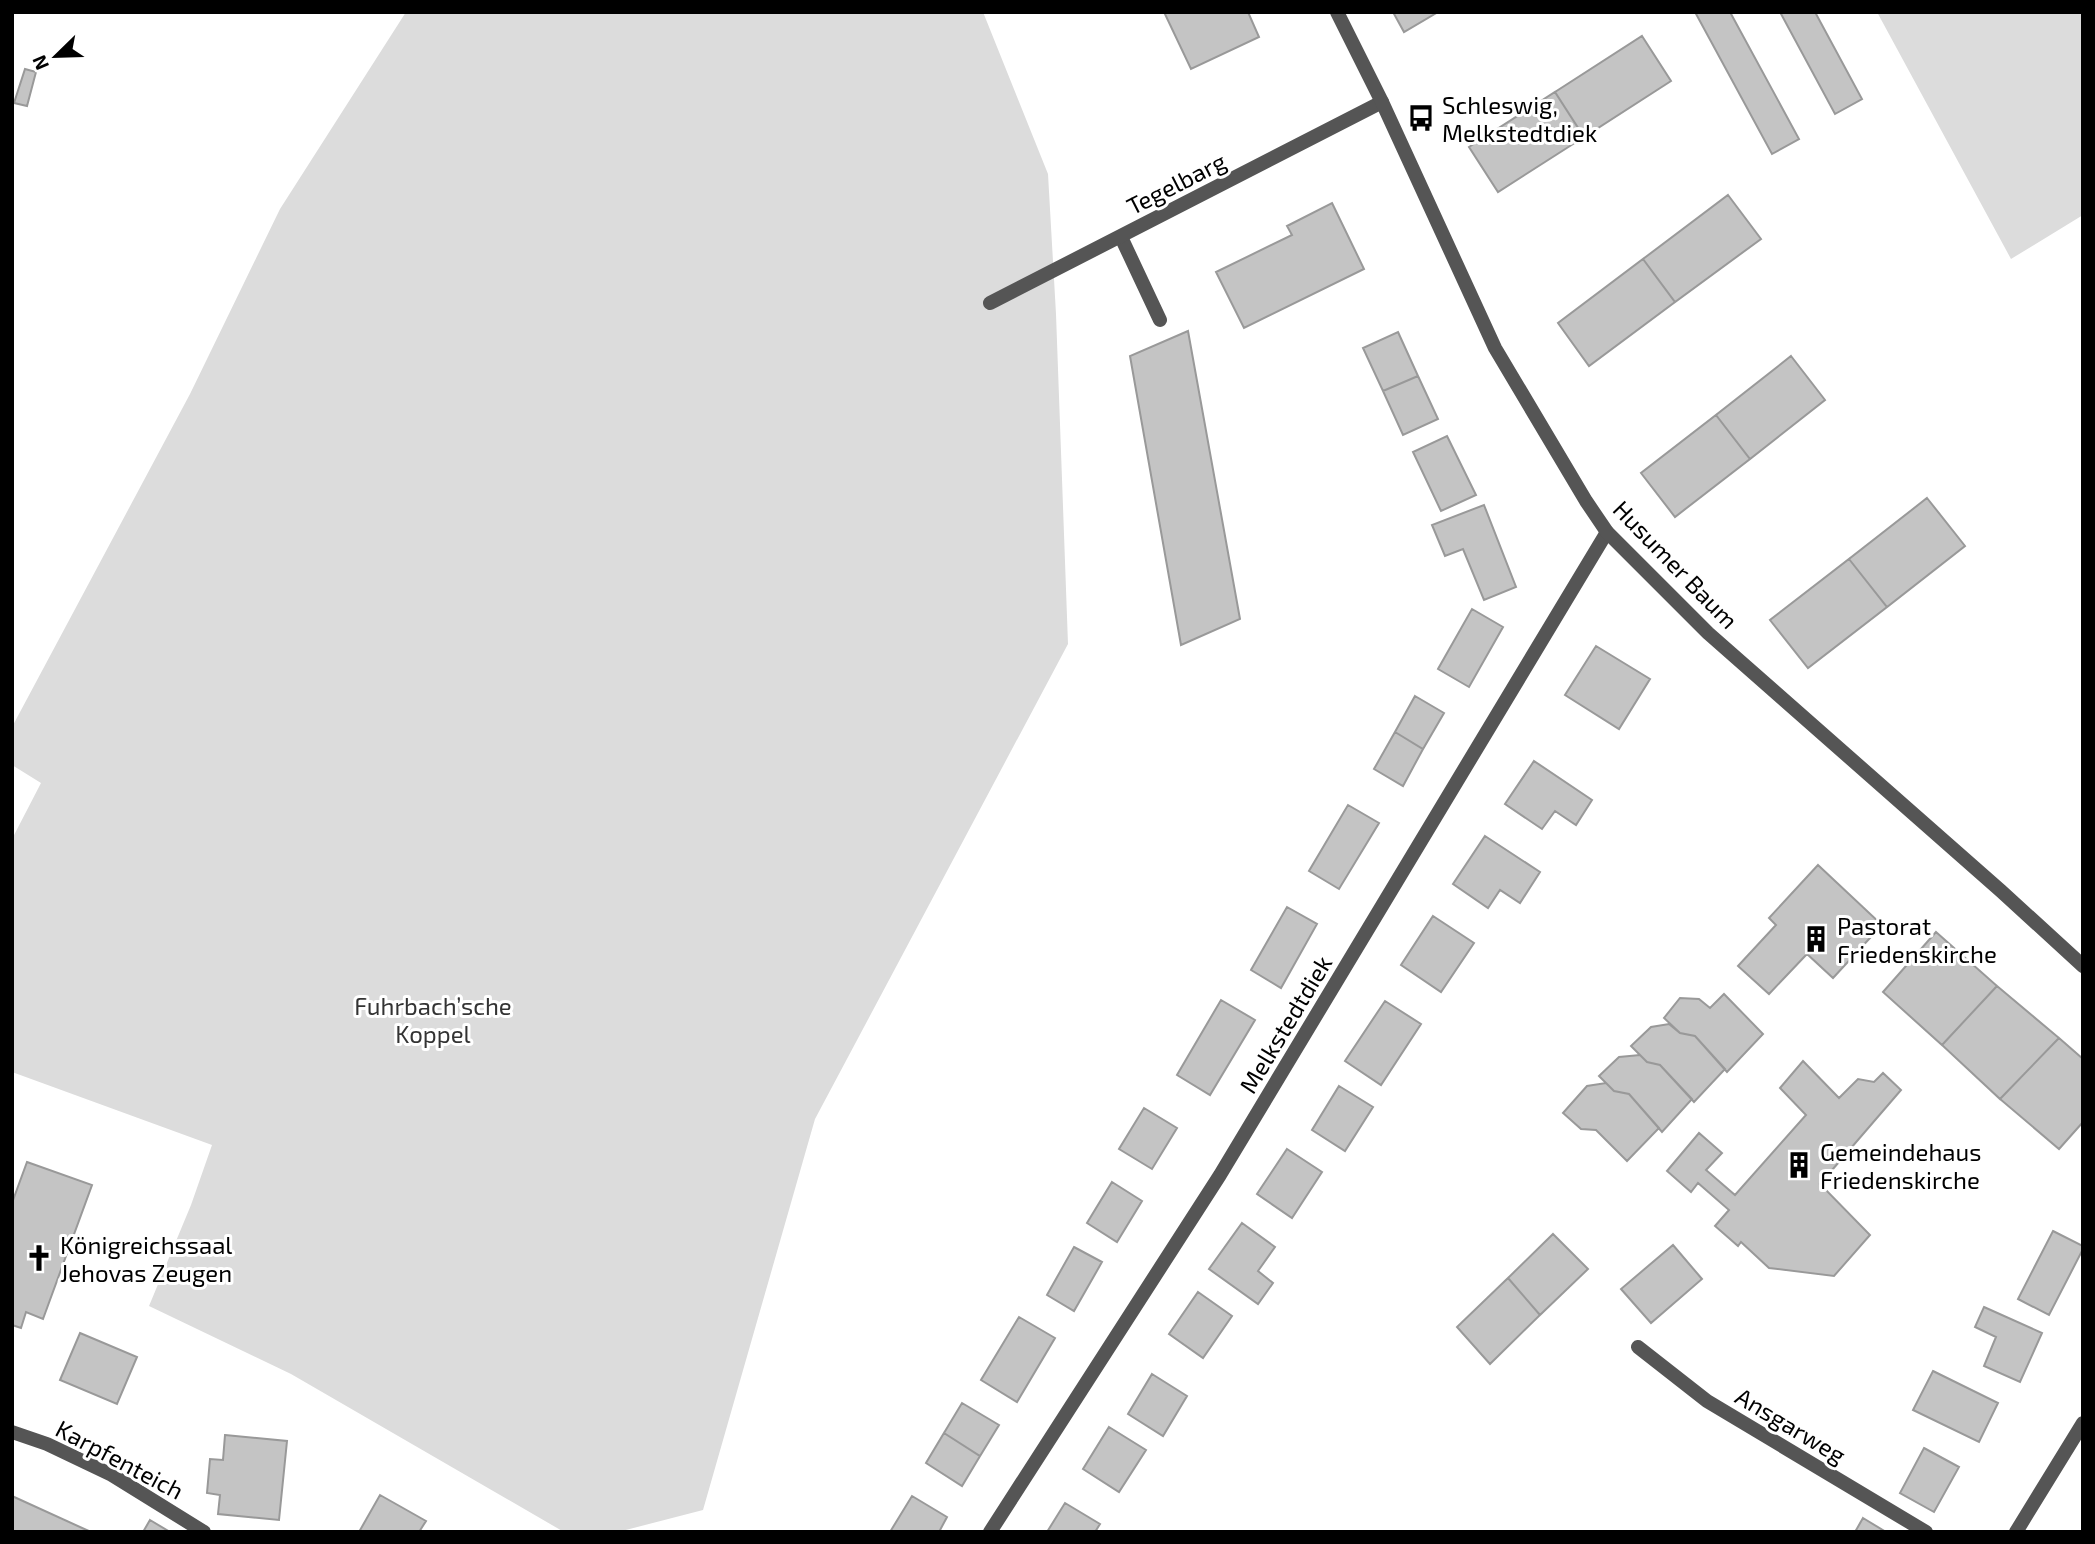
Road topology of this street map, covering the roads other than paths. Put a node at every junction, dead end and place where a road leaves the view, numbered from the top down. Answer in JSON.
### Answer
{"nodes":[{"id":1,"x":1336,"y":12,"type":"edge"},
{"id":2,"x":1382,"y":102,"type":"junction"},
{"id":3,"x":1121,"y":237,"type":"junction"},
{"id":4,"x":990,"y":303,"type":"dead end"},
{"id":5,"x":1160,"y":320,"type":"dead end"},
{"id":6,"x":1607,"y":532,"type":"junction"},
{"id":7,"x":2083,"y":966,"type":"edge"},
{"id":8,"x":1638,"y":1347,"type":"dead end"},
{"id":9,"x":2083,"y":1423,"type":"edge"},
{"id":10,"x":12,"y":1432,"type":"edge"},
{"id":11,"x":204,"y":1532,"type":"edge"},
{"id":12,"x":990,"y":1532,"type":"edge"},
{"id":13,"x":1926,"y":1532,"type":"edge"},
{"id":14,"x":2016,"y":1532,"type":"edge"}],
"edges":[{"from":1,"to":2,"type":"street","name":"Husumer Baum"},
{"from":2,"to":3,"type":"street","name":"Tegelbarg"},
{"from":2,"to":6,"type":"street","name":"Husumer Baum"},
{"from":3,"to":4,"type":"street","name":"Tegelbarg"},
{"from":3,"to":5,"type":"street"},
{"from":6,"to":7,"type":"street","name":"Husumer Baum"},
{"from":6,"to":12,"type":"street","name":"Melkstedtdiek"},
{"from":8,"to":13,"type":"street","name":"Ansgarweg"},
{"from":9,"to":14,"type":"street"},
{"from":10,"to":11,"type":"street","name":"Karpfenteich"}]}
